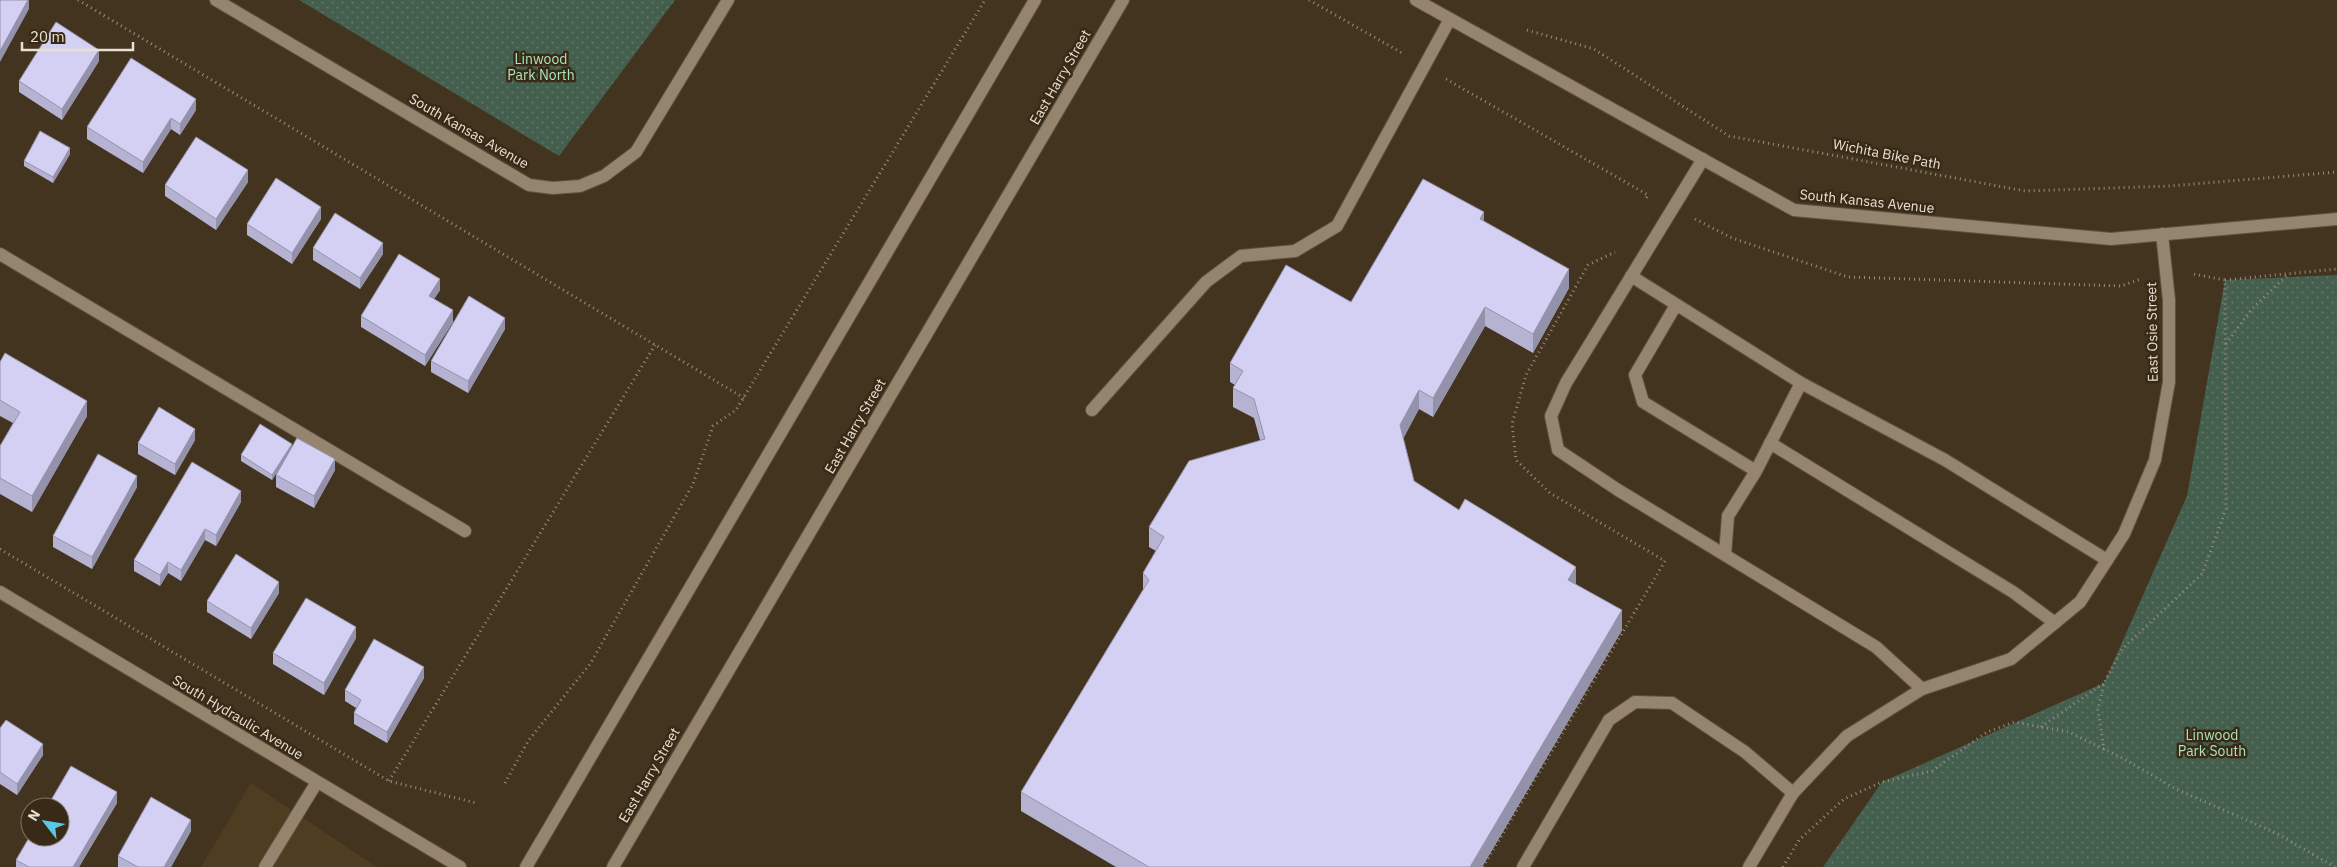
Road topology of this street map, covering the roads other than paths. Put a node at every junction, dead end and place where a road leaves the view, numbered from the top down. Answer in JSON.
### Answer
{"nodes":[{"id":1,"x":216,"y":0,"type":"edge"},
{"id":2,"x":728,"y":0,"type":"edge"},
{"id":3,"x":1035,"y":0,"type":"edge"},
{"id":4,"x":1123,"y":0,"type":"edge"},
{"id":5,"x":1416,"y":0,"type":"edge"},
{"id":6,"x":1450,"y":19,"type":"junction"},
{"id":7,"x":1702,"y":159,"type":"junction"},
{"id":8,"x":2337,"y":219,"type":"edge"},
{"id":9,"x":2162,"y":234,"type":"junction"},
{"id":10,"x":0,"y":254,"type":"edge"},
{"id":11,"x":1631,"y":276,"type":"junction"},
{"id":12,"x":1676,"y":304,"type":"junction"},
{"id":13,"x":1801,"y":383,"type":"junction"},
{"id":14,"x":1092,"y":410,"type":"dead end"},
{"id":15,"x":1770,"y":442,"type":"junction"},
{"id":16,"x":1756,"y":471,"type":"junction"},
{"id":17,"x":465,"y":531,"type":"dead end"},
{"id":18,"x":1725,"y":555,"type":"junction"},
{"id":19,"x":2107,"y":560,"type":"junction"},
{"id":20,"x":0,"y":592,"type":"edge"},
{"id":21,"x":2055,"y":622,"type":"junction"},
{"id":22,"x":1922,"y":689,"type":"junction"},
{"id":23,"x":317,"y":782,"type":"junction"},
{"id":24,"x":1793,"y":793,"type":"junction"},
{"id":25,"x":269,"y":866,"type":"edge"},
{"id":26,"x":460,"y":867,"type":"edge"},
{"id":27,"x":526,"y":867,"type":"edge"},
{"id":28,"x":613,"y":867,"type":"edge"},
{"id":29,"x":1523,"y":867,"type":"edge"},
{"id":30,"x":1749,"y":867,"type":"edge"}],
"edges":[{"from":1,"to":2,"type":"street","name":"South Kansas Avenue"},
{"from":3,"to":27,"type":"street"},
{"from":4,"to":28,"type":"street","name":"East Harry Street"},
{"from":5,"to":6,"type":"street","name":"South Kansas Avenue"},
{"from":6,"to":7,"type":"street","name":"South Kansas Avenue"},
{"from":6,"to":14,"type":"street"},
{"from":7,"to":9,"type":"street","name":"South Kansas Avenue"},
{"from":7,"to":11,"type":"street"},
{"from":8,"to":9,"type":"street","name":"South Kansas Avenue"},
{"from":9,"to":19,"type":"street","name":"East Osie Street"},
{"from":10,"to":17,"type":"street"},
{"from":11,"to":12,"type":"street"},
{"from":11,"to":18,"type":"street"},
{"from":12,"to":13,"type":"street"},
{"from":12,"to":16,"type":"street"},
{"from":13,"to":15,"type":"street"},
{"from":13,"to":19,"type":"street"},
{"from":15,"to":16,"type":"street"},
{"from":15,"to":21,"type":"street"},
{"from":16,"to":18,"type":"street"},
{"from":18,"to":22,"type":"street"},
{"from":19,"to":21,"type":"street","name":"East Osie Street"},
{"from":20,"to":23,"type":"street","name":"South Hydraulic Avenue"},
{"from":21,"to":22,"type":"street","name":"East Osie Street"},
{"from":22,"to":24,"type":"street","name":"East Osie Street"},
{"from":23,"to":25,"type":"street"},
{"from":23,"to":26,"type":"street","name":"South Hydraulic Avenue"},
{"from":24,"to":29,"type":"street"},
{"from":24,"to":30,"type":"street","name":"East Osie Street"}]}
